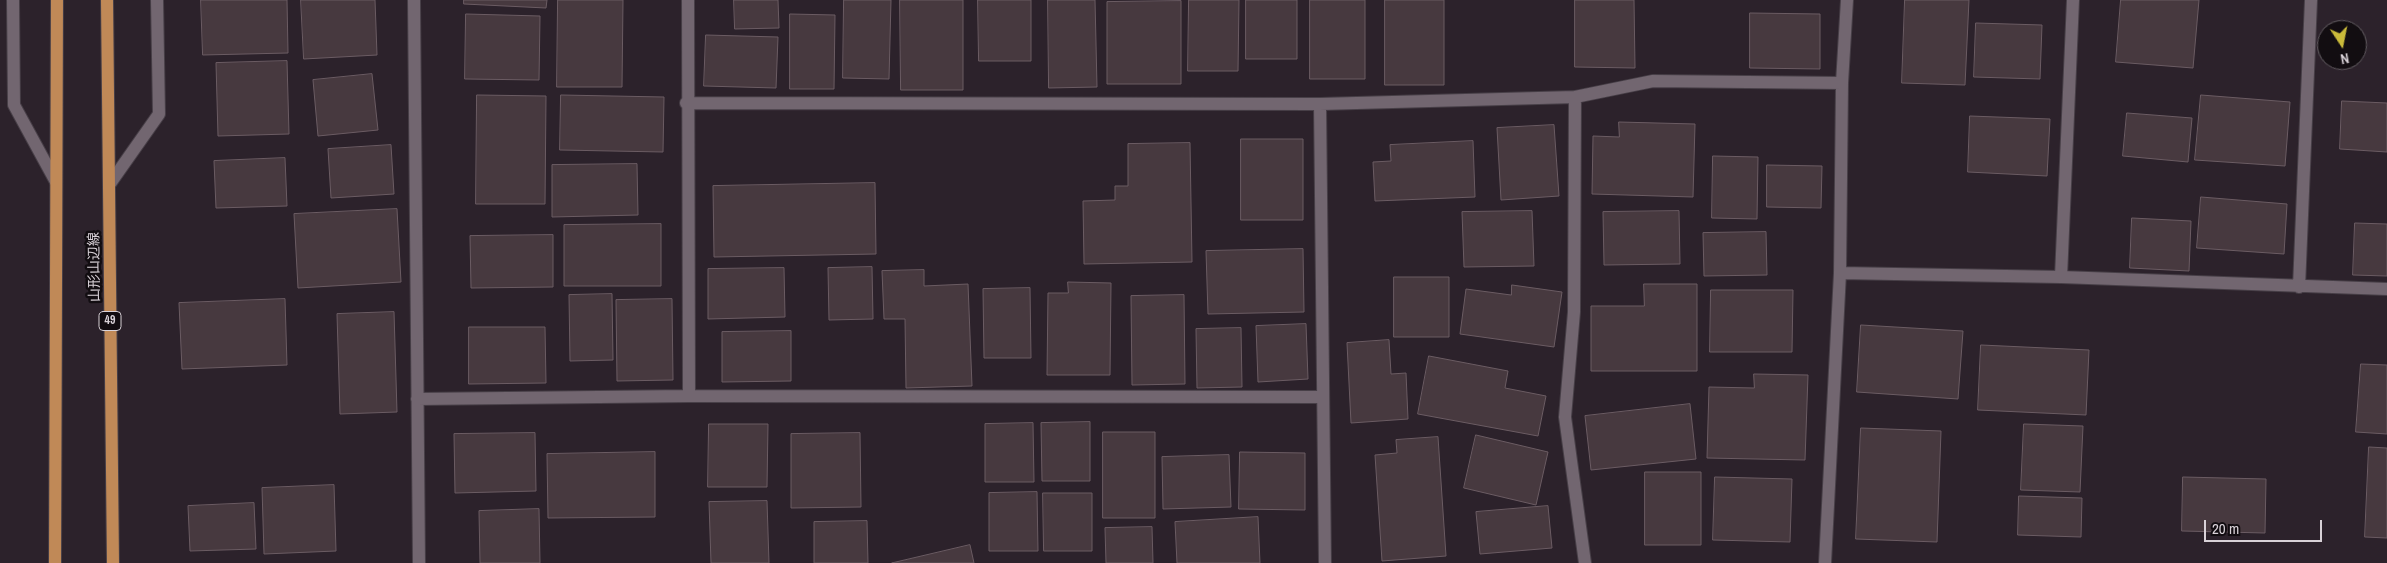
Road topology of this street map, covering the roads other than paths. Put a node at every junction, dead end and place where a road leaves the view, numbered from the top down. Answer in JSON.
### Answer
{"nodes":[{"id":1,"x":13,"y":0,"type":"edge"},
{"id":2,"x":57,"y":0,"type":"edge"},
{"id":3,"x":107,"y":0,"type":"edge"},
{"id":4,"x":158,"y":0,"type":"edge"},
{"id":5,"x":414,"y":0,"type":"edge"},
{"id":6,"x":688,"y":0,"type":"edge"},
{"id":7,"x":1847,"y":0,"type":"edge"},
{"id":8,"x":2073,"y":0,"type":"edge"},
{"id":9,"x":2311,"y":0,"type":"edge"},
{"id":10,"x":1842,"y":82,"type":"junction"},
{"id":11,"x":1575,"y":97,"type":"junction"},
{"id":12,"x":686,"y":103,"type":"junction"},
{"id":13,"x":1320,"y":104,"type":"junction"},
{"id":14,"x":56,"y":182,"type":"junction"},
{"id":15,"x":109,"y":185,"type":"junction"},
{"id":16,"x":1840,"y":273,"type":"junction"},
{"id":17,"x":2062,"y":278,"type":"junction"},
{"id":18,"x":2299,"y":286,"type":"junction"},
{"id":19,"x":2387,"y":289,"type":"edge"},
{"id":20,"x":689,"y":396,"type":"junction"},
{"id":21,"x":1322,"y":397,"type":"junction"},
{"id":22,"x":417,"y":400,"type":"junction"},
{"id":23,"x":55,"y":563,"type":"edge"},
{"id":24,"x":113,"y":563,"type":"edge"},
{"id":25,"x":419,"y":563,"type":"edge"},
{"id":26,"x":1325,"y":563,"type":"edge"},
{"id":27,"x":1585,"y":563,"type":"edge"},
{"id":28,"x":1825,"y":563,"type":"edge"}],
"edges":[{"from":1,"to":14,"type":"lane"},
{"from":2,"to":14,"type":"main road"},
{"from":3,"to":15,"type":"main road","name":"山形山辺線","number":"49"},
{"from":4,"to":15,"type":"lane"},
{"from":5,"to":22,"type":"lane"},
{"from":6,"to":12,"type":"lane"},
{"from":7,"to":10,"type":"lane"},
{"from":8,"to":17,"type":"lane"},
{"from":9,"to":18,"type":"lane"},
{"from":10,"to":11,"type":"lane"},
{"from":10,"to":16,"type":"lane"},
{"from":11,"to":13,"type":"lane"},
{"from":11,"to":27,"type":"lane"},
{"from":12,"to":13,"type":"lane"},
{"from":12,"to":20,"type":"lane"},
{"from":13,"to":21,"type":"lane"},
{"from":14,"to":23,"type":"main road"},
{"from":15,"to":24,"type":"main road","name":"山形山辺線","number":"49"},
{"from":16,"to":17,"type":"lane"},
{"from":16,"to":28,"type":"lane"},
{"from":17,"to":18,"type":"lane"},
{"from":18,"to":19,"type":"lane"},
{"from":20,"to":21,"type":"lane"},
{"from":20,"to":22,"type":"lane"},
{"from":21,"to":26,"type":"lane"},
{"from":22,"to":25,"type":"lane"}]}
